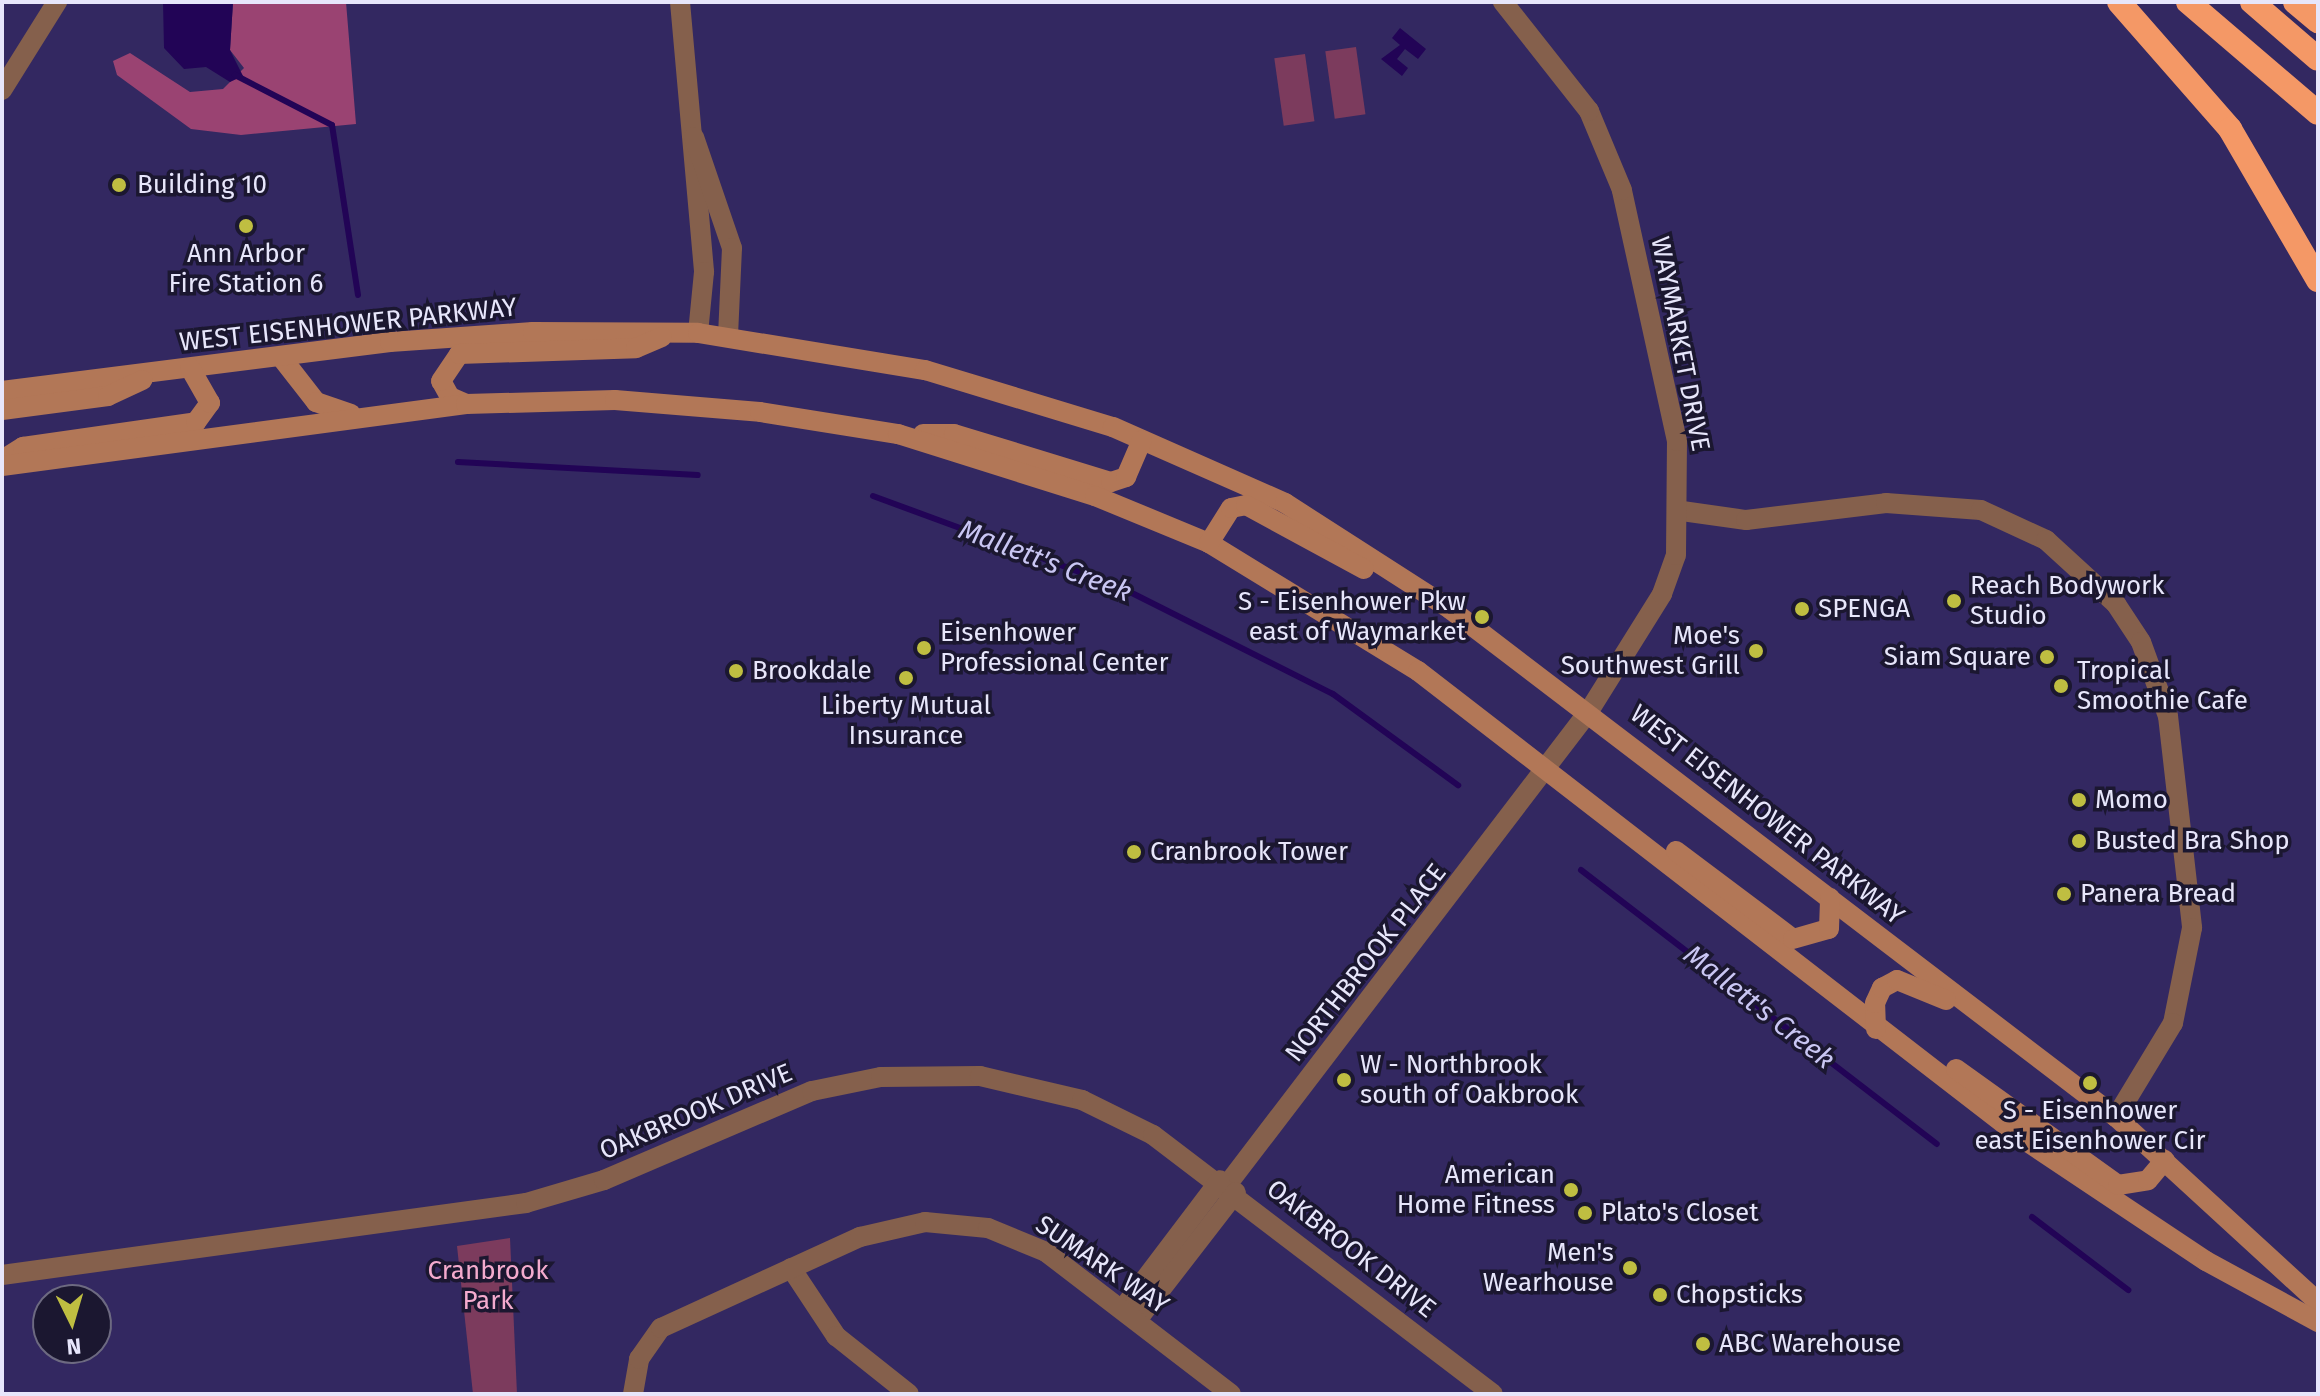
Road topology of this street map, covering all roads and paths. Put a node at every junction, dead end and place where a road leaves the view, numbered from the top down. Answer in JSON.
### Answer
{"nodes":[{"id":1,"x":57,"y":2,"type":"edge"},
{"id":2,"x":680,"y":2,"type":"edge"},
{"id":3,"x":1503,"y":2,"type":"edge"},
{"id":4,"x":2119,"y":2,"type":"edge"},
{"id":5,"x":2188,"y":2,"type":"edge"},
{"id":6,"x":2252,"y":2,"type":"edge"},
{"id":7,"x":2295,"y":2,"type":"edge"},
{"id":8,"x":2318,"y":21,"type":"edge"},
{"id":9,"x":2318,"y":59,"type":"edge"},
{"id":10,"x":2,"y":90,"type":"edge"},
{"id":11,"x":2318,"y":113,"type":"edge"},
{"id":12,"x":692,"y":134,"type":"junction"},
{"id":13,"x":2318,"y":280,"type":"edge"},
{"id":14,"x":673,"y":333,"type":"junction"},
{"id":15,"x":698,"y":333,"type":"junction"},
{"id":16,"x":728,"y":337,"type":"junction"},
{"id":17,"x":281,"y":357,"type":"junction"},
{"id":18,"x":190,"y":368,"type":"junction"},
{"id":19,"x":160,"y":371,"type":"junction"},
{"id":20,"x":2,"y":391,"type":"edge"},
{"id":21,"x":466,"y":404,"type":"junction"},
{"id":22,"x":2,"y":410,"type":"edge"},
{"id":23,"x":364,"y":416,"type":"junction"},
{"id":24,"x":898,"y":434,"type":"junction"},
{"id":25,"x":1142,"y":440,"type":"junction"},
{"id":26,"x":2,"y":460,"type":"edge"},
{"id":27,"x":2,"y":466,"type":"edge"},
{"id":28,"x":1682,"y":511,"type":"junction"},
{"id":29,"x":1209,"y":543,"type":"junction"},
{"id":30,"x":1450,"y":609,"type":"junction"},
{"id":31,"x":1589,"y":711,"type":"junction"},
{"id":32,"x":1545,"y":771,"type":"junction"},
{"id":33,"x":1635,"y":835,"type":"junction"},
{"id":34,"x":1830,"y":898,"type":"junction"},
{"id":35,"x":1876,"y":1029,"type":"junction"},
{"id":36,"x":1929,"y":1064,"type":"junction"},
{"id":37,"x":2073,"y":1086,"type":"junction"},
{"id":38,"x":2116,"y":1117,"type":"junction"},
{"id":39,"x":2165,"y":1160,"type":"junction"},
{"id":40,"x":1228,"y":1186,"type":"junction"},
{"id":41,"x":791,"y":1268,"type":"junction"},
{"id":42,"x":2,"y":1275,"type":"edge"},
{"id":43,"x":2318,"y":1302,"type":"edge"},
{"id":44,"x":1131,"y":1313,"type":"junction"},
{"id":45,"x":2318,"y":1322,"type":"edge"},
{"id":46,"x":633,"y":1394,"type":"edge"},
{"id":47,"x":909,"y":1394,"type":"edge"},
{"id":48,"x":1231,"y":1394,"type":"edge"},
{"id":49,"x":1493,"y":1394,"type":"edge"}],
"edges":[{"from":1,"to":10,"type":"street"},
{"from":2,"to":12,"type":"street"},
{"from":3,"to":28,"type":"street","name":"WAYMARKET DRIVE"},
{"from":4,"to":13,"type":"highway"},
{"from":5,"to":11,"type":"highway"},
{"from":6,"to":9,"type":"highway"},
{"from":7,"to":8,"type":"highway"},
{"from":12,"to":15,"type":"street"},
{"from":12,"to":16,"type":"street"},
{"from":14,"to":15,"type":"main road","name":"WEST EISENHOWER PARKWAY"},
{"from":14,"to":17,"type":"main road","name":"WEST EISENHOWER PARKWAY"},
{"from":14,"to":21,"type":"main road"},
{"from":15,"to":16,"type":"main road","name":"WEST EISENHOWER PARKWAY"},
{"from":16,"to":25,"type":"main road","name":"WEST EISENHOWER PARKWAY"},
{"from":17,"to":18,"type":"main road","name":"WEST EISENHOWER PARKWAY"},
{"from":17,"to":23,"type":"main road"},
{"from":18,"to":19,"type":"main road","name":"WEST EISENHOWER PARKWAY"},
{"from":18,"to":26,"type":"main road"},
{"from":19,"to":20,"type":"main road","name":"WEST EISENHOWER PARKWAY"},
{"from":19,"to":22,"type":"main road"},
{"from":21,"to":23,"type":"main road"},
{"from":21,"to":24,"type":"main road"},
{"from":23,"to":27,"type":"main road"},
{"from":24,"to":25,"type":"main road"},
{"from":24,"to":29,"type":"main road"},
{"from":25,"to":30,"type":"main road","name":"WEST EISENHOWER PARKWAY"},
{"from":28,"to":31,"type":"street","name":"WAYMARKET DRIVE"},
{"from":28,"to":38,"type":"street"},
{"from":29,"to":30,"type":"main road"},
{"from":29,"to":32,"type":"main road"},
{"from":30,"to":31,"type":"main road","name":"WEST EISENHOWER PARKWAY"},
{"from":31,"to":32,"type":"street","name":"NORTHBROOK PLACE"},
{"from":31,"to":34,"type":"main road","name":"WEST EISENHOWER PARKWAY"},
{"from":32,"to":33,"type":"main road"},
{"from":32,"to":40,"type":"street","name":"NORTHBROOK PLACE"},
{"from":33,"to":34,"type":"main road"},
{"from":33,"to":35,"type":"main road"},
{"from":34,"to":37,"type":"main road","name":"WEST EISENHOWER PARKWAY"},
{"from":35,"to":36,"type":"main road"},
{"from":35,"to":37,"type":"main road"},
{"from":36,"to":39,"type":"main road"},
{"from":36,"to":45,"type":"main road"},
{"from":37,"to":38,"type":"main road","name":"WEST EISENHOWER PARKWAY"},
{"from":38,"to":39,"type":"main road","name":"WEST EISENHOWER PARKWAY"},
{"from":39,"to":43,"type":"main road","name":"WEST EISENHOWER PARKWAY"},
{"from":40,"to":42,"type":"street","name":"OAKBROOK DRIVE"},
{"from":40,"to":44,"type":"street","name":"NORTHBROOK PLACE"},
{"from":40,"to":49,"type":"street","name":"OAKBROOK DRIVE"},
{"from":41,"to":44,"type":"street","name":"SUMARK WAY"},
{"from":41,"to":46,"type":"street","name":"SUMARK WAY"},
{"from":41,"to":47,"type":"street"},
{"from":44,"to":48,"type":"street","name":"SUMARK WAY"}]}
